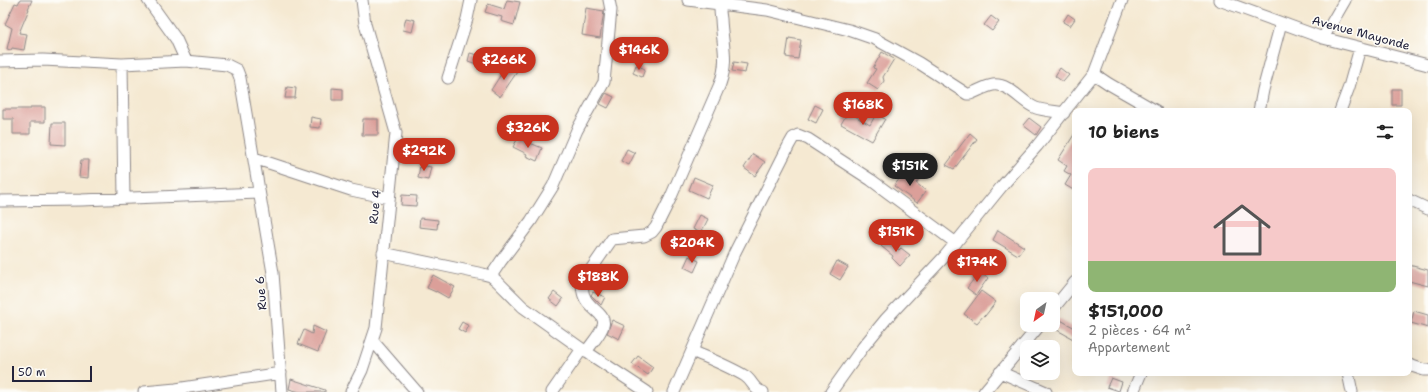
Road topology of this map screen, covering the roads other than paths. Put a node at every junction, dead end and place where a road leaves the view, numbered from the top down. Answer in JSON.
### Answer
{"nodes":[{"id":1,"x":148,"y":0,"type":"edge"},
{"id":2,"x":362,"y":0,"type":"edge"},
{"id":3,"x":471,"y":0,"type":"edge"},
{"id":4,"x":609,"y":0,"type":"edge"},
{"id":5,"x":688,"y":0,"type":"edge"},
{"id":6,"x":1122,"y":0,"type":"edge"},
{"id":7,"x":1219,"y":0,"type":"edge"},
{"id":8,"x":1345,"y":0,"type":"edge"},
{"id":9,"x":720,"y":2,"type":"edge"},
{"id":10,"x":1281,"y":23,"type":"junction"},
{"id":11,"x":1323,"y":38,"type":"junction"},
{"id":12,"x":1360,"y":48,"type":"junction"},
{"id":13,"x":0,"y":61,"type":"edge"},
{"id":14,"x":186,"y":61,"type":"junction"},
{"id":15,"x":122,"y":64,"type":"junction"},
{"id":16,"x":1428,"y":65,"type":"edge"},
{"id":17,"x":1094,"y":74,"type":"junction"},
{"id":18,"x":448,"y":78,"type":"dead end"},
{"id":19,"x":1151,"y":108,"type":"edge"},
{"id":20,"x":1260,"y":108,"type":"edge"},
{"id":21,"x":1341,"y":108,"type":"edge"},
{"id":22,"x":1064,"y":113,"type":"junction"},
{"id":23,"x":254,"y":158,"type":"junction"},
{"id":24,"x":259,"y":193,"type":"junction"},
{"id":25,"x":124,"y":198,"type":"junction"},
{"id":26,"x":389,"y":198,"type":"junction"},
{"id":27,"x":0,"y":201,"type":"edge"},
{"id":28,"x":1412,"y":201,"type":"edge"},
{"id":29,"x":1428,"y":209,"type":"edge"},
{"id":30,"x":956,"y":243,"type":"junction"},
{"id":31,"x":384,"y":253,"type":"junction"},
{"id":32,"x":491,"y":276,"type":"junction"},
{"id":33,"x":1072,"y":286,"type":"edge"},
{"id":34,"x":1060,"y":300,"type":"edge"},
{"id":35,"x":1034,"y":332,"type":"edge"},
{"id":36,"x":372,"y":340,"type":"junction"},
{"id":37,"x":584,"y":350,"type":"junction"},
{"id":38,"x":692,"y":351,"type":"junction"},
{"id":39,"x":1412,"y":366,"type":"edge"},
{"id":40,"x":1428,"y":370,"type":"edge"},
{"id":41,"x":1000,"y":372,"type":"junction"},
{"id":42,"x":281,"y":373,"type":"junction"},
{"id":43,"x":1140,"y":376,"type":"edge"},
{"id":44,"x":1349,"y":376,"type":"edge"},
{"id":45,"x":144,"y":392,"type":"edge"},
{"id":46,"x":282,"y":392,"type":"edge"},
{"id":47,"x":351,"y":392,"type":"edge"},
{"id":48,"x":417,"y":392,"type":"edge"},
{"id":49,"x":552,"y":392,"type":"edge"},
{"id":50,"x":647,"y":392,"type":"edge"},
{"id":51,"x":674,"y":392,"type":"edge"},
{"id":52,"x":763,"y":392,"type":"edge"},
{"id":53,"x":831,"y":392,"type":"edge"},
{"id":54,"x":984,"y":392,"type":"edge"},
{"id":55,"x":1046,"y":392,"type":"edge"},
{"id":56,"x":1134,"y":392,"type":"edge"},
{"id":57,"x":1352,"y":392,"type":"edge"}],
"edges":[{"from":1,"to":14,"type":"street"},
{"from":2,"to":26,"type":"street","name":"Rue 4"},
{"from":3,"to":18,"type":"street"},
{"from":4,"to":32,"type":"street"},
{"from":5,"to":9,"type":"street"},
{"from":6,"to":17,"type":"street"},
{"from":7,"to":10,"type":"street","name":"Avenue Mayonde"},
{"from":8,"to":11,"type":"street"},
{"from":9,"to":22,"type":"street"},
{"from":9,"to":37,"type":"street"},
{"from":10,"to":11,"type":"street","name":"Avenue Mayonde"},
{"from":10,"to":20,"type":"street"},
{"from":11,"to":12,"type":"street","name":"Avenue Mayonde"},
{"from":12,"to":16,"type":"street","name":"Avenue Mayonde"},
{"from":12,"to":21,"type":"street"},
{"from":13,"to":15,"type":"street","name":"Rue 6"},
{"from":14,"to":15,"type":"street","name":"Rue 6"},
{"from":14,"to":23,"type":"street","name":"Rue 6"},
{"from":15,"to":25,"type":"street"},
{"from":17,"to":19,"type":"street"},
{"from":17,"to":22,"type":"street"},
{"from":22,"to":30,"type":"street"},
{"from":23,"to":24,"type":"street","name":"Rue 6"},
{"from":23,"to":26,"type":"street"},
{"from":24,"to":25,"type":"street"},
{"from":24,"to":42,"type":"street","name":"Rue 6"},
{"from":25,"to":27,"type":"street"},
{"from":26,"to":31,"type":"street","name":"Rue 4"},
{"from":28,"to":29,"type":"street"},
{"from":30,"to":38,"type":"street"},
{"from":30,"to":53,"type":"street"},
{"from":31,"to":32,"type":"street"},
{"from":31,"to":36,"type":"street","name":"Rue 4"},
{"from":32,"to":37,"type":"street"},
{"from":33,"to":34,"type":"street"},
{"from":35,"to":41,"type":"street"},
{"from":36,"to":47,"type":"street","name":"Rue 4"},
{"from":36,"to":48,"type":"street"},
{"from":37,"to":49,"type":"street"},
{"from":37,"to":50,"type":"street"},
{"from":38,"to":51,"type":"street"},
{"from":38,"to":52,"type":"street"},
{"from":39,"to":40,"type":"street"},
{"from":41,"to":54,"type":"street"},
{"from":41,"to":55,"type":"street"},
{"from":42,"to":45,"type":"street"},
{"from":42,"to":46,"type":"street","name":"Rue 6"},
{"from":43,"to":56,"type":"street"},
{"from":44,"to":57,"type":"street"}]}
